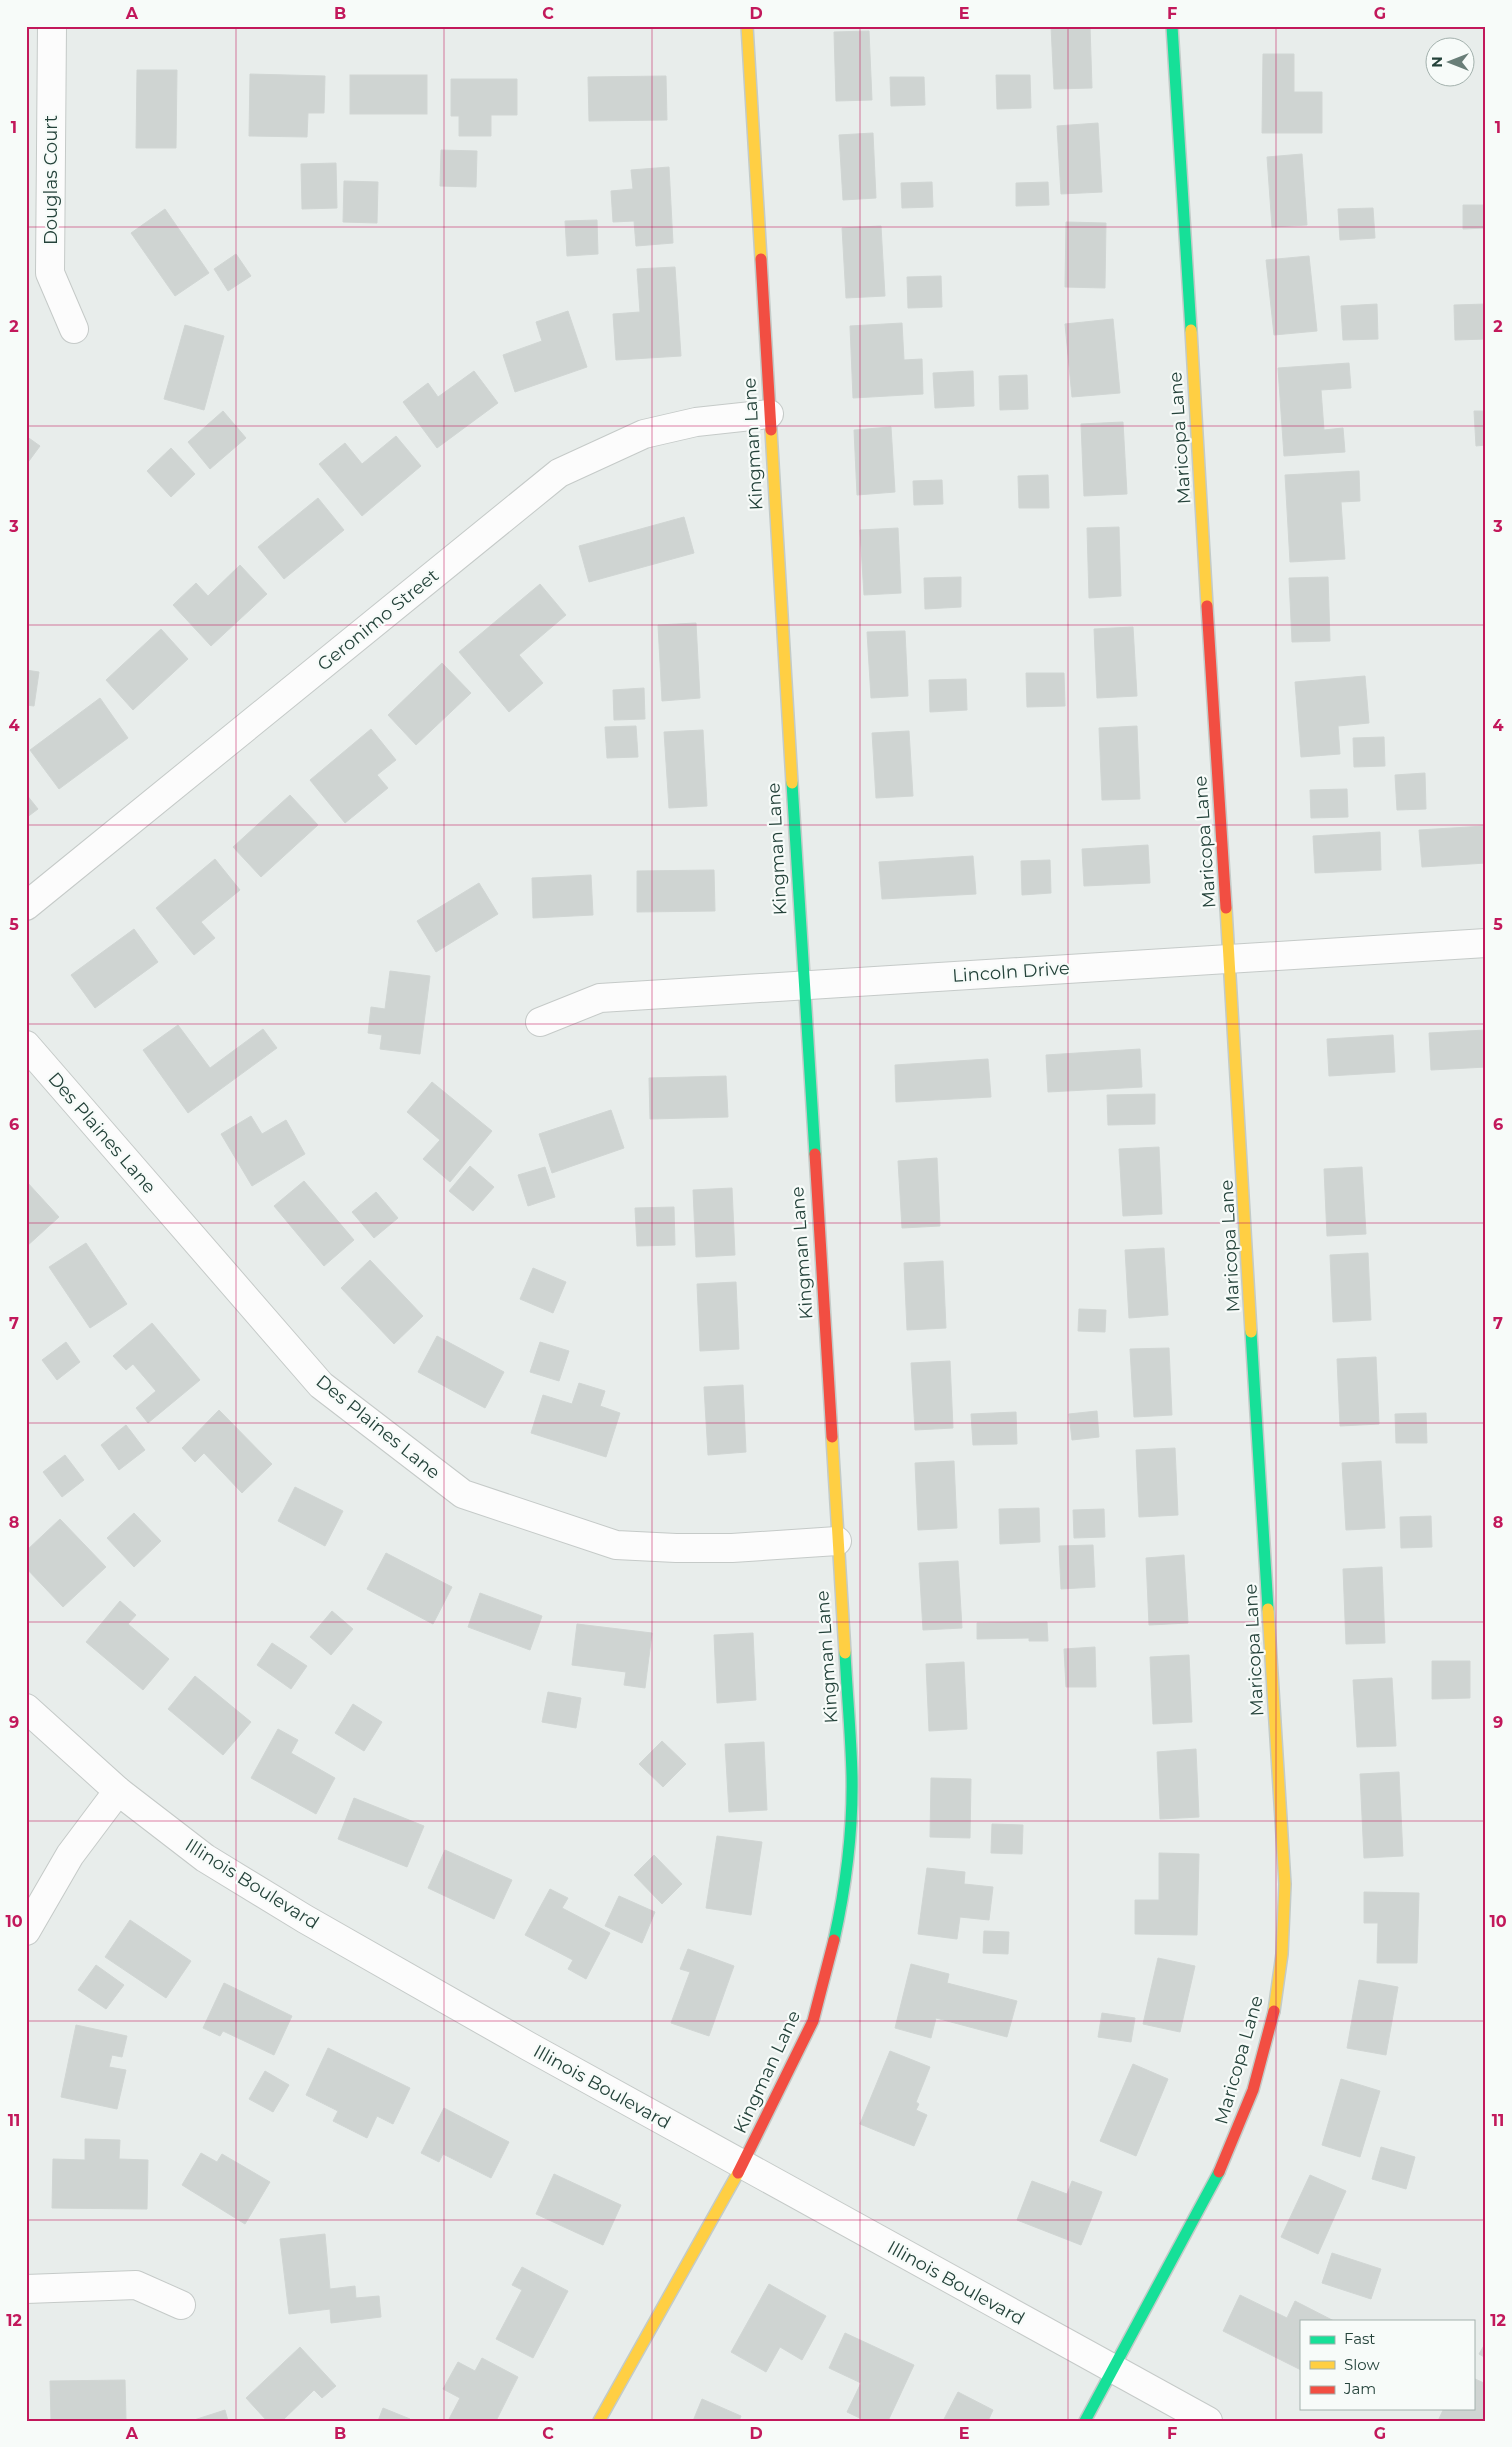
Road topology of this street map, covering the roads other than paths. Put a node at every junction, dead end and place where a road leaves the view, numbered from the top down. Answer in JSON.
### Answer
{"nodes":[{"id":1,"x":52,"y":26,"type":"edge"},
{"id":2,"x":746,"y":26,"type":"edge"},
{"id":3,"x":1172,"y":26,"type":"edge"},
{"id":4,"x":74,"y":329,"type":"dead end"},
{"id":5,"x":769,"y":414,"type":"junction"},
{"id":6,"x":26,"y":906,"type":"edge"},
{"id":7,"x":1486,"y":944,"type":"edge"},
{"id":8,"x":1230,"y":959,"type":"junction"},
{"id":9,"x":803,"y":985,"type":"junction"},
{"id":10,"x":540,"y":1022,"type":"dead end"},
{"id":11,"x":26,"y":1045,"type":"edge"},
{"id":12,"x":837,"y":1541,"type":"junction"},
{"id":13,"x":26,"y":1708,"type":"edge"},
{"id":14,"x":118,"y":1791,"type":"junction"},
{"id":15,"x":26,"y":1931,"type":"edge"},
{"id":16,"x":743,"y":2165,"type":"junction"},
{"id":17,"x":26,"y":2289,"type":"edge"},
{"id":18,"x":181,"y":2305,"type":"dead end"},
{"id":19,"x":1113,"y":2370,"type":"junction"},
{"id":20,"x":599,"y":2421,"type":"edge"},
{"id":21,"x":1085,"y":2421,"type":"edge"},
{"id":22,"x":1208,"y":2421,"type":"edge"}],
"edges":[{"from":1,"to":4,"type":"street","name":"Douglas Court"},
{"from":2,"to":5,"type":"street","name":"Kingman Lane"},
{"from":3,"to":8,"type":"street","name":"Maricopa Lane"},
{"from":5,"to":6,"type":"street","name":"Geronimo Street"},
{"from":5,"to":9,"type":"street","name":"Kingman Lane"},
{"from":7,"to":8,"type":"street","name":"Lincoln Drive"},
{"from":8,"to":9,"type":"street","name":"Lincoln Drive"},
{"from":8,"to":19,"type":"street","name":"Maricopa Lane"},
{"from":9,"to":10,"type":"street","name":"Lincoln Drive"},
{"from":9,"to":12,"type":"street","name":"Kingman Lane"},
{"from":11,"to":12,"type":"street","name":"Des Plaines Lane"},
{"from":12,"to":16,"type":"street","name":"Kingman Lane"},
{"from":13,"to":14,"type":"street","name":"Illinois Boulevard"},
{"from":14,"to":15,"type":"street"},
{"from":14,"to":16,"type":"street","name":"Illinois Boulevard"},
{"from":16,"to":19,"type":"street","name":"Illinois Boulevard"},
{"from":16,"to":20,"type":"street","name":"Kingman Lane"},
{"from":17,"to":18,"type":"street"},
{"from":19,"to":21,"type":"street","name":"Maricopa Lane"},
{"from":19,"to":22,"type":"street","name":"Illinois Boulevard"}]}
